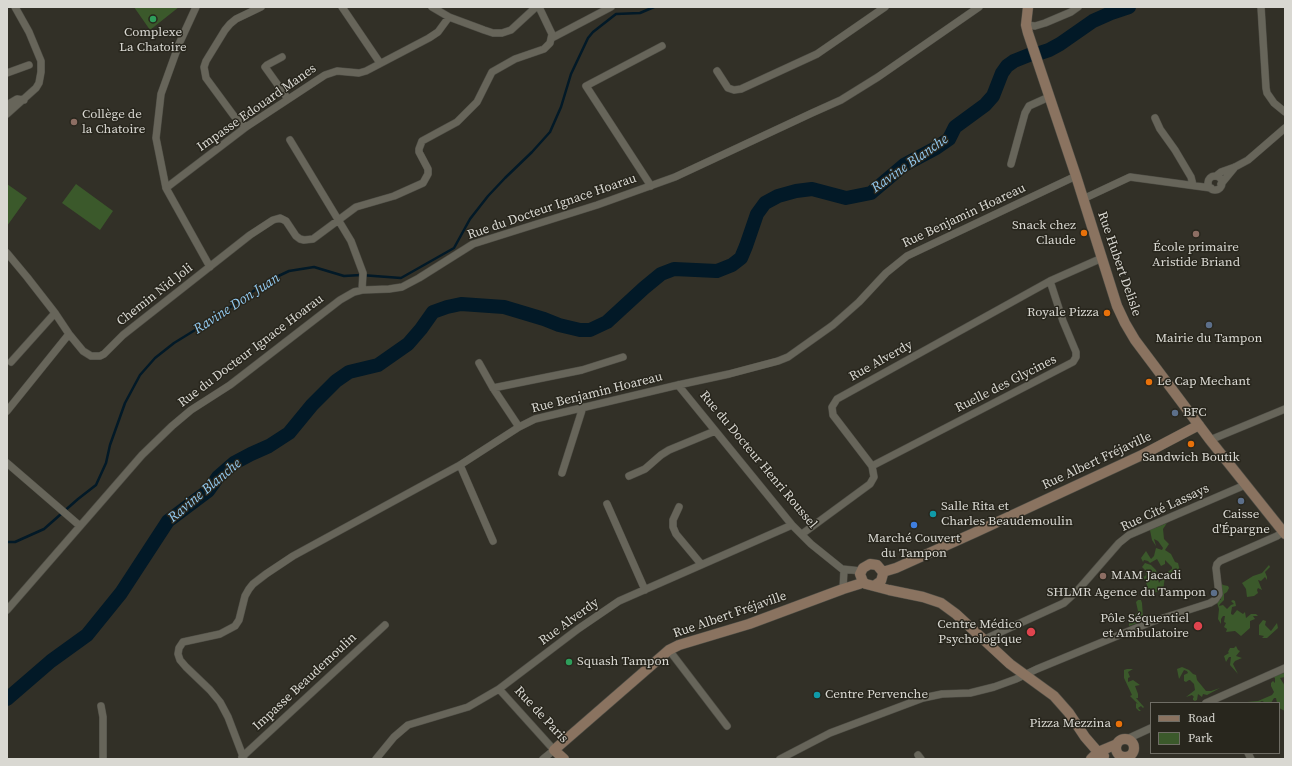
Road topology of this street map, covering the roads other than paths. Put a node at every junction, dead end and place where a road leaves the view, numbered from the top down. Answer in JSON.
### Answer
{"nodes":[{"id":1,"x":15,"y":7,"type":"edge"},
{"id":2,"x":196,"y":7,"type":"edge"},
{"id":3,"x":261,"y":7,"type":"edge"},
{"id":4,"x":342,"y":7,"type":"edge"},
{"id":5,"x":432,"y":7,"type":"edge"},
{"id":6,"x":611,"y":7,"type":"edge"},
{"id":7,"x":885,"y":7,"type":"edge"},
{"id":8,"x":979,"y":7,"type":"edge"},
{"id":9,"x":1028,"y":7,"type":"edge"},
{"id":10,"x":1078,"y":7,"type":"edge"},
{"id":11,"x":1261,"y":7,"type":"edge"},
{"id":12,"x":535,"y":8,"type":"edge"},
{"id":13,"x":449,"y":17,"type":"junction"},
{"id":14,"x":1027,"y":29,"type":"junction"},
{"id":15,"x":552,"y":38,"type":"junction"},
{"id":16,"x":662,"y":46,"type":"dead end"},
{"id":17,"x":282,"y":57,"type":"dead end"},
{"id":18,"x":380,"y":63,"type":"junction"},
{"id":19,"x":29,"y":65,"type":"dead end"},
{"id":20,"x":717,"y":71,"type":"dead end"},
{"id":21,"x":7,"y":73,"type":"edge"},
{"id":22,"x":1049,"y":97,"type":"junction"},
{"id":23,"x":288,"y":99,"type":"junction"},
{"id":24,"x":24,"y":100,"type":"junction"},
{"id":25,"x":7,"y":105,"type":"edge"},
{"id":26,"x":1285,"y":112,"type":"edge"},
{"id":27,"x":7,"y":114,"type":"edge"},
{"id":28,"x":1155,"y":118,"type":"dead end"},
{"id":29,"x":246,"y":127,"type":"junction"},
{"id":30,"x":1285,"y":128,"type":"edge"},
{"id":31,"x":290,"y":140,"type":"dead end"},
{"id":32,"x":1011,"y":164,"type":"dead end"},
{"id":33,"x":1235,"y":167,"type":"junction"},
{"id":34,"x":1076,"y":176,"type":"junction"},
{"id":35,"x":1216,"y":176,"type":"junction"},
{"id":36,"x":1221,"y":184,"type":"junction"},
{"id":37,"x":1193,"y":185,"type":"junction"},
{"id":38,"x":651,"y":186,"type":"junction"},
{"id":39,"x":166,"y":188,"type":"junction"},
{"id":40,"x":1210,"y":188,"type":"junction"},
{"id":41,"x":1083,"y":199,"type":"junction"},
{"id":42,"x":338,"y":220,"type":"junction"},
{"id":43,"x":7,"y":253,"type":"edge"},
{"id":44,"x":1102,"y":258,"type":"junction"},
{"id":45,"x":210,"y":267,"type":"junction"},
{"id":46,"x":1050,"y":281,"type":"junction"},
{"id":47,"x":362,"y":290,"type":"junction"},
{"id":48,"x":55,"y":314,"type":"junction"},
{"id":49,"x":69,"y":334,"type":"junction"},
{"id":50,"x":623,"y":357,"type":"dead end"},
{"id":51,"x":11,"y":362,"type":"dead end"},
{"id":52,"x":479,"y":363,"type":"dead end"},
{"id":53,"x":678,"y":385,"type":"junction"},
{"id":54,"x":493,"y":388,"type":"junction"},
{"id":55,"x":583,"y":407,"type":"junction"},
{"id":56,"x":1285,"y":409,"type":"edge"},
{"id":57,"x":7,"y":411,"type":"edge"},
{"id":58,"x":1199,"y":425,"type":"junction"},
{"id":59,"x":519,"y":427,"type":"junction"},
{"id":60,"x":715,"y":432,"type":"junction"},
{"id":61,"x":1210,"y":440,"type":"junction"},
{"id":62,"x":7,"y":463,"type":"edge"},
{"id":63,"x":460,"y":465,"type":"junction"},
{"id":64,"x":872,"y":466,"type":"junction"},
{"id":65,"x":562,"y":473,"type":"dead end"},
{"id":66,"x":629,"y":476,"type":"dead end"},
{"id":67,"x":1245,"y":485,"type":"junction"},
{"id":68,"x":607,"y":504,"type":"dead end"},
{"id":69,"x":679,"y":507,"type":"dead end"},
{"id":70,"x":792,"y":525,"type":"junction"},
{"id":71,"x":80,"y":526,"type":"junction"},
{"id":72,"x":1284,"y":533,"type":"edge"},
{"id":73,"x":802,"y":534,"type":"junction"},
{"id":74,"x":493,"y":541,"type":"dead end"},
{"id":75,"x":700,"y":564,"type":"junction"},
{"id":76,"x":844,"y":571,"type":"junction"},
{"id":77,"x":861,"y":576,"type":"junction"},
{"id":78,"x":880,"y":579,"type":"junction"},
{"id":79,"x":843,"y":588,"type":"junction"},
{"id":80,"x":645,"y":590,"type":"junction"},
{"id":81,"x":7,"y":610,"type":"edge"},
{"id":82,"x":385,"y":625,"type":"dead end"},
{"id":83,"x":983,"y":640,"type":"junction"},
{"id":84,"x":669,"y":650,"type":"junction"},
{"id":85,"x":1285,"y":668,"type":"edge"},
{"id":86,"x":1024,"y":674,"type":"junction"},
{"id":87,"x":499,"y":689,"type":"junction"},
{"id":88,"x":1221,"y":700,"type":"edge"},
{"id":89,"x":1211,"y":702,"type":"edge"},
{"id":90,"x":102,"y":706,"type":"dead end"},
{"id":91,"x":727,"y":726,"type":"dead end"},
{"id":92,"x":1150,"y":728,"type":"edge"},
{"id":93,"x":1127,"y":739,"type":"junction"},
{"id":94,"x":1117,"y":744,"type":"junction"},
{"id":95,"x":554,"y":750,"type":"junction"},
{"id":96,"x":1097,"y":756,"type":"edge"},
{"id":97,"x":1129,"y":757,"type":"edge"},
{"id":98,"x":243,"y":758,"type":"edge"},
{"id":99,"x":103,"y":759,"type":"edge"},
{"id":100,"x":376,"y":759,"type":"edge"},
{"id":101,"x":543,"y":759,"type":"edge"},
{"id":102,"x":564,"y":759,"type":"edge"},
{"id":103,"x":780,"y":759,"type":"edge"}],
"edges":[{"from":1,"to":24,"type":"street"},
{"from":2,"to":39,"type":"street"},
{"from":3,"to":29,"type":"street"},
{"from":4,"to":18,"type":"street"},
{"from":5,"to":13,"type":"street"},
{"from":6,"to":15,"type":"street"},
{"from":7,"to":20,"type":"street"},
{"from":8,"to":38,"type":"street","name":"Rue du Docteur Ignace Hoarau"},
{"from":9,"to":14,"type":"street","name":"Rue Hubert Delisle"},
{"from":10,"to":14,"type":"street"},
{"from":11,"to":26,"type":"street"},
{"from":12,"to":13,"type":"street"},
{"from":12,"to":15,"type":"street"},
{"from":13,"to":18,"type":"street","name":"Impasse Edouard Manes"},
{"from":14,"to":22,"type":"street","name":"Rue Hubert Delisle"},
{"from":15,"to":42,"type":"street","name":"Chemin Nid Joli"},
{"from":16,"to":38,"type":"street"},
{"from":17,"to":23,"type":"street"},
{"from":18,"to":23,"type":"street","name":"Impasse Edouard Manes"},
{"from":19,"to":21,"type":"street"},
{"from":22,"to":32,"type":"street"},
{"from":22,"to":34,"type":"street","name":"Rue Hubert Delisle"},
{"from":23,"to":29,"type":"street","name":"Impasse Edouard Manes"},
{"from":24,"to":25,"type":"street"},
{"from":24,"to":27,"type":"street"},
{"from":28,"to":37,"type":"street"},
{"from":29,"to":39,"type":"street","name":"Impasse Edouard Manes"},
{"from":30,"to":33,"type":"street"},
{"from":31,"to":42,"type":"street"},
{"from":33,"to":35,"type":"street"},
{"from":33,"to":36,"type":"street"},
{"from":34,"to":41,"type":"street","name":"Rue Hubert Delisle"},
{"from":34,"to":53,"type":"street","name":"Rue Benjamin Hoareau"},
{"from":35,"to":36,"type":"street"},
{"from":35,"to":40,"type":"street"},
{"from":36,"to":40,"type":"street"},
{"from":37,"to":40,"type":"street"},
{"from":37,"to":41,"type":"street"},
{"from":38,"to":47,"type":"street","name":"Rue du Docteur Ignace Hoarau"},
{"from":39,"to":45,"type":"street"},
{"from":41,"to":44,"type":"street","name":"Rue Hubert Delisle"},
{"from":42,"to":45,"type":"street","name":"Chemin Nid Joli"},
{"from":42,"to":47,"type":"street"},
{"from":43,"to":48,"type":"street","name":"Chemin Nid Joli"},
{"from":44,"to":46,"type":"street","name":"Rue Alverdy"},
{"from":44,"to":58,"type":"street","name":"Rue Hubert Delisle"},
{"from":45,"to":49,"type":"street","name":"Chemin Nid Joli"},
{"from":46,"to":64,"type":"street","name":"Ruelle des Glycines"},
{"from":46,"to":64,"type":"street","name":"Rue Alverdy"},
{"from":47,"to":71,"type":"street","name":"Rue du Docteur Ignace Hoarau"},
{"from":48,"to":49,"type":"street","name":"Chemin Nid Joli"},
{"from":48,"to":51,"type":"street"},
{"from":49,"to":57,"type":"street"},
{"from":50,"to":54,"type":"street"},
{"from":52,"to":54,"type":"street"},
{"from":53,"to":55,"type":"street","name":"Rue Benjamin Hoareau"},
{"from":53,"to":60,"type":"street","name":"Rue du Docteur Henri Roussel"},
{"from":54,"to":59,"type":"street"},
{"from":55,"to":59,"type":"street","name":"Rue Benjamin Hoareau"},
{"from":55,"to":65,"type":"street"},
{"from":56,"to":61,"type":"street"},
{"from":58,"to":61,"type":"street","name":"Rue Hubert Delisle"},
{"from":58,"to":78,"type":"street","name":"Rue Albert Fréjaville"},
{"from":59,"to":63,"type":"street","name":"Rue Benjamin Hoareau"},
{"from":60,"to":66,"type":"street"},
{"from":60,"to":70,"type":"street","name":"Rue du Docteur Henri Roussel"},
{"from":61,"to":67,"type":"street","name":"Rue Hubert Delisle"},
{"from":62,"to":71,"type":"street"},
{"from":63,"to":74,"type":"street"},
{"from":63,"to":98,"type":"street","name":"Rue Benjamin Hoareau"},
{"from":64,"to":73,"type":"street"},
{"from":67,"to":72,"type":"street","name":"Rue Hubert Delisle"},
{"from":67,"to":83,"type":"street","name":"Rue Cité Lassays"},
{"from":68,"to":80,"type":"street"},
{"from":69,"to":75,"type":"street"},
{"from":70,"to":73,"type":"street","name":"Rue du Docteur Henri Roussel"},
{"from":70,"to":75,"type":"street","name":"Rue Alverdy"},
{"from":71,"to":81,"type":"street","name":"Rue du Docteur Ignace Hoarau"},
{"from":72,"to":86,"type":"street"},
{"from":73,"to":76,"type":"street","name":"Rue du Docteur Henri Roussel"},
{"from":75,"to":80,"type":"street","name":"Rue Alverdy"},
{"from":76,"to":77,"type":"street"},
{"from":76,"to":79,"type":"street"},
{"from":77,"to":78,"type":"street"},
{"from":77,"to":78,"type":"street"},
{"from":77,"to":79,"type":"street","name":"Rue Albert Fréjaville"},
{"from":78,"to":83,"type":"street"},
{"from":79,"to":84,"type":"street","name":"Rue Albert Fréjaville"},
{"from":80,"to":87,"type":"street","name":"Rue Alverdy"},
{"from":82,"to":98,"type":"street","name":"Impasse Beaudemoulin"},
{"from":83,"to":86,"type":"street"},
{"from":84,"to":91,"type":"street"},
{"from":84,"to":95,"type":"street","name":"Rue Albert Fréjaville"},
{"from":85,"to":88,"type":"street"},
{"from":86,"to":96,"type":"street"},
{"from":86,"to":103,"type":"street"},
{"from":87,"to":95,"type":"street","name":"Rue de Paris"},
{"from":87,"to":100,"type":"street","name":"Rue Alverdy"},
{"from":88,"to":89,"type":"street"},
{"from":90,"to":99,"type":"street"},
{"from":92,"to":93,"type":"street"},
{"from":93,"to":94,"type":"street"},
{"from":93,"to":97,"type":"street"},
{"from":94,"to":96,"type":"street"},
{"from":94,"to":97,"type":"street"},
{"from":95,"to":101,"type":"street","name":"Rue Albert Fréjaville"},
{"from":95,"to":102,"type":"street","name":"Rue de Paris"},
{"from":96,"to":97,"type":"street"}]}
